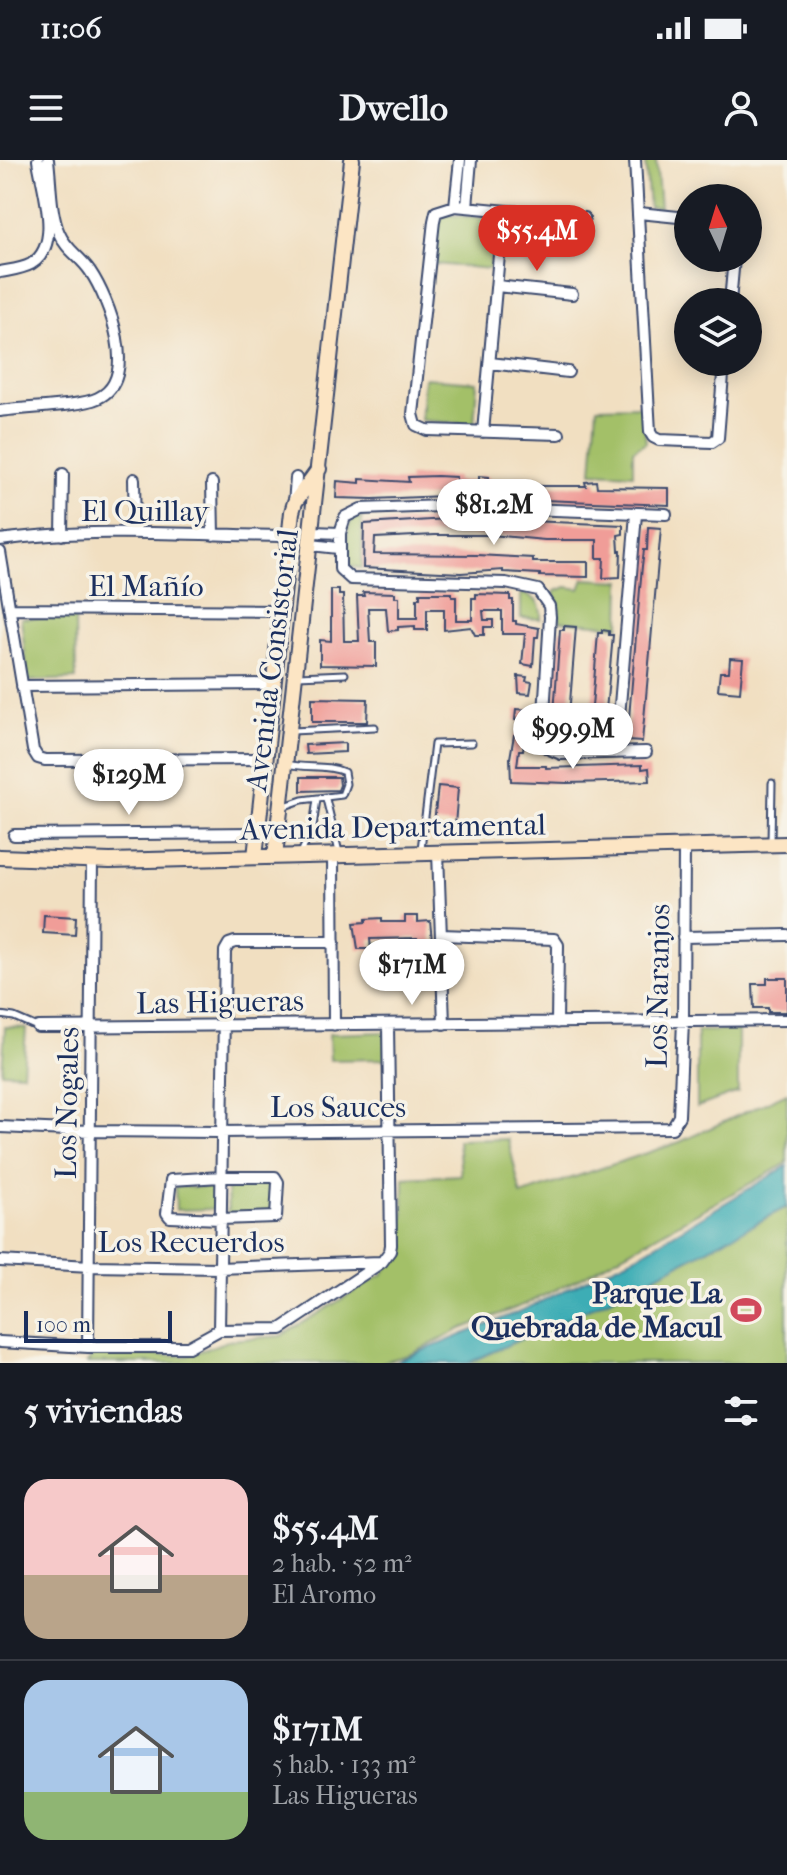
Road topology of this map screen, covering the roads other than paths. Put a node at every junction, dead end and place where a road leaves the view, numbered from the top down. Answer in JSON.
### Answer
{"nodes":[{"id":1,"x":38,"y":160,"type":"edge"},
{"id":2,"x":48,"y":160,"type":"edge"},
{"id":3,"x":352,"y":160,"type":"edge"},
{"id":4,"x":460,"y":160,"type":"edge"},
{"id":5,"x":471,"y":160,"type":"edge"},
{"id":6,"x":635,"y":160,"type":"edge"},
{"id":7,"x":455,"y":206,"type":"junction"},
{"id":8,"x":467,"y":207,"type":"junction"},
{"id":9,"x":503,"y":211,"type":"junction"},
{"id":10,"x":639,"y":213,"type":"junction"},
{"id":11,"x":674,"y":217,"type":"edge"},
{"id":12,"x":584,"y":218,"type":"dead end"},
{"id":13,"x":67,"y":249,"type":"junction"},
{"id":14,"x":45,"y":250,"type":"junction"},
{"id":15,"x":0,"y":272,"type":"edge"},
{"id":16,"x":497,"y":286,"type":"junction"},
{"id":17,"x":572,"y":294,"type":"dead end"},
{"id":18,"x":490,"y":363,"type":"junction"},
{"id":19,"x":568,"y":372,"type":"dead end"},
{"id":20,"x":723,"y":376,"type":"edge"},
{"id":21,"x":0,"y":411,"type":"edge"},
{"id":22,"x":483,"y":432,"type":"junction"},
{"id":23,"x":559,"y":434,"type":"dead end"},
{"id":24,"x":319,"y":469,"type":"junction"},
{"id":25,"x":63,"y":474,"type":"dead end"},
{"id":26,"x":296,"y":478,"type":"dead end"},
{"id":27,"x":134,"y":479,"type":"dead end"},
{"id":28,"x":212,"y":483,"type":"dead end"},
{"id":29,"x":297,"y":500,"type":"junction"},
{"id":30,"x":315,"y":507,"type":"junction"},
{"id":31,"x":636,"y":514,"type":"junction"},
{"id":32,"x":666,"y":514,"type":"dead end"},
{"id":33,"x":135,"y":533,"type":"junction"},
{"id":34,"x":340,"y":533,"type":"junction"},
{"id":35,"x":62,"y":535,"type":"junction"},
{"id":36,"x":213,"y":535,"type":"junction"},
{"id":37,"x":289,"y":536,"type":"junction"},
{"id":38,"x":312,"y":539,"type":"junction"},
{"id":39,"x":0,"y":540,"type":"edge"},
{"id":40,"x":338,"y":548,"type":"junction"},
{"id":41,"x":0,"y":552,"type":"edge"},
{"id":42,"x":306,"y":595,"type":"junction"},
{"id":43,"x":10,"y":609,"type":"junction"},
{"id":44,"x":283,"y":611,"type":"junction"},
{"id":45,"x":345,"y":674,"type":"dead end"},
{"id":46,"x":296,"y":676,"type":"junction"},
{"id":47,"x":275,"y":684,"type":"junction"},
{"id":48,"x":22,"y":686,"type":"junction"},
{"id":49,"x":375,"y":727,"type":"dead end"},
{"id":50,"x":290,"y":731,"type":"junction"},
{"id":51,"x":472,"y":743,"type":"dead end"},
{"id":52,"x":646,"y":752,"type":"dead end"},
{"id":53,"x":616,"y":753,"type":"junction"},
{"id":54,"x":266,"y":759,"type":"junction"},
{"id":55,"x":286,"y":764,"type":"junction"},
{"id":56,"x":772,"y":783,"type":"dead end"},
{"id":57,"x":317,"y":799,"type":"junction"},
{"id":58,"x":326,"y":799,"type":"junction"},
{"id":59,"x":261,"y":807,"type":"junction"},
{"id":60,"x":281,"y":809,"type":"junction"},
{"id":61,"x":258,"y":833,"type":"junction"},
{"id":62,"x":14,"y":835,"type":"dead end"},
{"id":63,"x":771,"y":844,"type":"junction"},
{"id":64,"x":787,"y":844,"type":"edge"},
{"id":65,"x":684,"y":846,"type":"junction"},
{"id":66,"x":421,"y":852,"type":"junction"},
{"id":67,"x":438,"y":852,"type":"junction"},
{"id":68,"x":300,"y":855,"type":"junction"},
{"id":69,"x":337,"y":855,"type":"junction"},
{"id":70,"x":275,"y":856,"type":"junction"},
{"id":71,"x":0,"y":857,"type":"edge"},
{"id":72,"x":255,"y":857,"type":"junction"},
{"id":73,"x":92,"y":860,"type":"junction"},
{"id":74,"x":441,"y":935,"type":"junction"},
{"id":75,"x":787,"y":935,"type":"edge"},
{"id":76,"x":683,"y":937,"type":"junction"},
{"id":77,"x":334,"y":942,"type":"junction"},
{"id":78,"x":0,"y":1015,"type":"edge"},
{"id":79,"x":787,"y":1020,"type":"edge"},
{"id":80,"x":683,"y":1021,"type":"junction"},
{"id":81,"x":557,"y":1023,"type":"junction"},
{"id":82,"x":388,"y":1024,"type":"junction"},
{"id":83,"x":444,"y":1024,"type":"junction"},
{"id":84,"x":334,"y":1025,"type":"junction"},
{"id":85,"x":223,"y":1026,"type":"junction"},
{"id":86,"x":38,"y":1027,"type":"joint"},
{"id":87,"x":92,"y":1028,"type":"junction"},
{"id":88,"x":675,"y":1125,"type":"joint"},
{"id":89,"x":0,"y":1127,"type":"edge"},
{"id":90,"x":389,"y":1130,"type":"junction"},
{"id":91,"x":90,"y":1131,"type":"junction"},
{"id":92,"x":220,"y":1132,"type":"junction"},
{"id":93,"x":221,"y":1177,"type":"junction"},
{"id":94,"x":220,"y":1219,"type":"junction"},
{"id":95,"x":0,"y":1261,"type":"edge"},
{"id":96,"x":382,"y":1262,"type":"junction"},
{"id":97,"x":90,"y":1266,"type":"junction"},
{"id":98,"x":219,"y":1268,"type":"junction"},
{"id":99,"x":219,"y":1330,"type":"junction"},
{"id":100,"x":0,"y":1342,"type":"edge"},
{"id":101,"x":88,"y":1347,"type":"junction"}],
"edges":[{"from":1,"to":14,"type":"street"},
{"from":2,"to":13,"type":"street"},
{"from":3,"to":24,"type":"street","name":"Avenida Consistorial"},
{"from":4,"to":7,"type":"street"},
{"from":5,"to":8,"type":"street"},
{"from":6,"to":10,"type":"street"},
{"from":7,"to":8,"type":"street"},
{"from":7,"to":22,"type":"street"},
{"from":8,"to":9,"type":"street"},
{"from":9,"to":12,"type":"street"},
{"from":9,"to":16,"type":"street"},
{"from":10,"to":11,"type":"street"},
{"from":10,"to":20,"type":"street"},
{"from":13,"to":14,"type":"street"},
{"from":13,"to":21,"type":"street"},
{"from":14,"to":15,"type":"street"},
{"from":16,"to":17,"type":"street"},
{"from":16,"to":18,"type":"street"},
{"from":18,"to":19,"type":"street"},
{"from":18,"to":22,"type":"street"},
{"from":22,"to":23,"type":"street"},
{"from":24,"to":29,"type":"street","name":"Avenida Consistorial"},
{"from":24,"to":30,"type":"street","name":"Avenida Consistorial"},
{"from":25,"to":35,"type":"street"},
{"from":26,"to":29,"type":"street","name":"Avenida Consistorial"},
{"from":27,"to":33,"type":"street"},
{"from":28,"to":36,"type":"street"},
{"from":29,"to":30,"type":"street"},
{"from":29,"to":37,"type":"street","name":"Avenida Consistorial"},
{"from":30,"to":38,"type":"street","name":"Avenida Consistorial"},
{"from":31,"to":32,"type":"street"},
{"from":31,"to":34,"type":"street"},
{"from":31,"to":53,"type":"street"},
{"from":33,"to":35,"type":"street","name":"El Quillay"},
{"from":33,"to":36,"type":"street","name":"El Quillay"},
{"from":34,"to":38,"type":"street"},
{"from":34,"to":40,"type":"street"},
{"from":35,"to":39,"type":"street","name":"El Quillay"},
{"from":36,"to":37,"type":"street","name":"El Quillay"},
{"from":37,"to":44,"type":"street","name":"Avenida Consistorial"},
{"from":38,"to":40,"type":"street"},
{"from":38,"to":42,"type":"street","name":"Avenida Consistorial"},
{"from":40,"to":53,"type":"street"},
{"from":41,"to":43,"type":"street"},
{"from":42,"to":44,"type":"street"},
{"from":42,"to":46,"type":"street","name":"Avenida Consistorial"},
{"from":43,"to":44,"type":"street","name":"El Mañío"},
{"from":43,"to":48,"type":"street"},
{"from":44,"to":47,"type":"street","name":"Avenida Consistorial"},
{"from":45,"to":46,"type":"lane"},
{"from":46,"to":50,"type":"street","name":"Avenida Consistorial"},
{"from":47,"to":48,"type":"street"},
{"from":47,"to":54,"type":"street","name":"Avenida Consistorial"},
{"from":48,"to":54,"type":"street"},
{"from":49,"to":50,"type":"lane"},
{"from":50,"to":55,"type":"street","name":"Avenida Consistorial"},
{"from":51,"to":66,"type":"lane"},
{"from":52,"to":53,"type":"street"},
{"from":54,"to":59,"type":"street","name":"Avenida Consistorial"},
{"from":55,"to":58,"type":"lane"},
{"from":55,"to":60,"type":"street","name":"Avenida Consistorial"},
{"from":56,"to":63,"type":"lane"},
{"from":57,"to":58,"type":"lane"},
{"from":57,"to":60,"type":"lane"},
{"from":57,"to":68,"type":"lane"},
{"from":58,"to":69,"type":"lane"},
{"from":59,"to":60,"type":"street"},
{"from":59,"to":61,"type":"street","name":"Avenida Consistorial"},
{"from":60,"to":70,"type":"street","name":"Avenida Consistorial"},
{"from":61,"to":62,"type":"street","name":"Avenida Departamental"},
{"from":61,"to":72,"type":"street","name":"Avenida Consistorial"},
{"from":63,"to":64,"type":"street","name":"Avenida Departamental"},
{"from":63,"to":65,"type":"street","name":"Avenida Departamental"},
{"from":65,"to":67,"type":"street","name":"Avenida Departamental"},
{"from":65,"to":76,"type":"street","name":"Los Naranjos"},
{"from":66,"to":67,"type":"street","name":"Avenida Departamental"},
{"from":66,"to":69,"type":"street","name":"Avenida Departamental"},
{"from":67,"to":74,"type":"street"},
{"from":68,"to":69,"type":"street","name":"Avenida Departamental"},
{"from":68,"to":70,"type":"street","name":"Avenida Departamental"},
{"from":69,"to":77,"type":"street"},
{"from":70,"to":72,"type":"street","name":"Avenida Departamental"},
{"from":71,"to":73,"type":"street","name":"Avenida Departamental"},
{"from":72,"to":73,"type":"street","name":"Avenida Departamental"},
{"from":73,"to":87,"type":"street","name":"Los Nogales"},
{"from":74,"to":81,"type":"street"},
{"from":74,"to":83,"type":"street"},
{"from":75,"to":76,"type":"street"},
{"from":76,"to":80,"type":"street","name":"Los Naranjos"},
{"from":77,"to":84,"type":"street"},
{"from":77,"to":85,"type":"street"},
{"from":78,"to":86,"type":"lane"},
{"from":79,"to":80,"type":"street","name":"Las Higueras"},
{"from":80,"to":81,"type":"street","name":"Las Higueras"},
{"from":80,"to":88,"type":"street","name":"Los Naranjos"},
{"from":81,"to":83,"type":"street","name":"Las Higueras"},
{"from":82,"to":83,"type":"street","name":"Las Higueras"},
{"from":82,"to":84,"type":"street","name":"Las Higueras"},
{"from":82,"to":90,"type":"street"},
{"from":84,"to":85,"type":"street","name":"Las Higueras"},
{"from":85,"to":87,"type":"street","name":"Las Higueras"},
{"from":85,"to":92,"type":"street"},
{"from":86,"to":87,"type":"street","name":"Las Higueras"},
{"from":87,"to":91,"type":"street","name":"Los Nogales"},
{"from":88,"to":90,"type":"street","name":"Los Sauces"},
{"from":89,"to":91,"type":"street","name":"Los Sauces"},
{"from":90,"to":92,"type":"street","name":"Los Sauces"},
{"from":90,"to":96,"type":"street"},
{"from":91,"to":92,"type":"street","name":"Los Sauces"},
{"from":91,"to":97,"type":"street","name":"Los Nogales"},
{"from":92,"to":93,"type":"street"},
{"from":93,"to":94,"type":"street"},
{"from":93,"to":94,"type":"street"},
{"from":93,"to":94,"type":"street"},
{"from":94,"to":98,"type":"street"},
{"from":95,"to":97,"type":"street","name":"Los Recuerdos"},
{"from":96,"to":98,"type":"street","name":"Los Recuerdos"},
{"from":96,"to":99,"type":"street"},
{"from":97,"to":98,"type":"street","name":"Los Recuerdos"},
{"from":97,"to":101,"type":"street","name":"Los Nogales"},
{"from":98,"to":99,"type":"street"},
{"from":99,"to":101,"type":"street"},
{"from":100,"to":101,"type":"street"}]}
